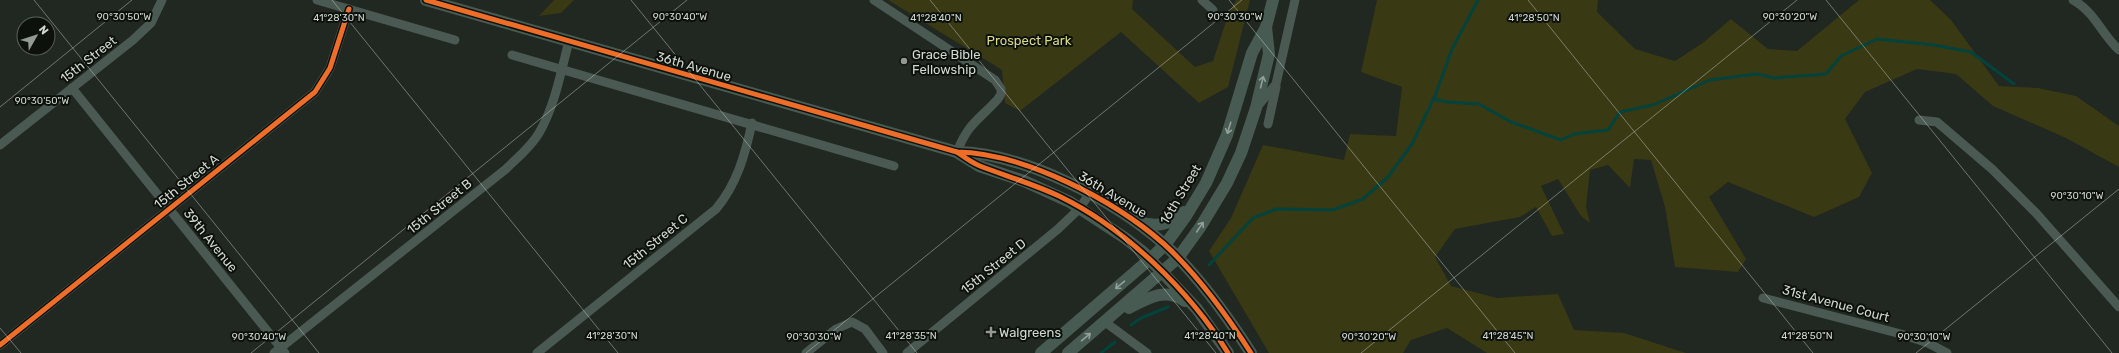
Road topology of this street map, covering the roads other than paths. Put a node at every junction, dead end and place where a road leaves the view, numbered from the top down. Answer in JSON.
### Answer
{"nodes":[{"id":1,"x":162,"y":0,"type":"edge"},
{"id":2,"x":317,"y":0,"type":"edge"},
{"id":3,"x":426,"y":0,"type":"edge"},
{"id":4,"x":874,"y":0,"type":"edge"},
{"id":5,"x":1202,"y":0,"type":"edge"},
{"id":6,"x":1273,"y":0,"type":"edge"},
{"id":7,"x":1295,"y":0,"type":"edge"},
{"id":8,"x":2073,"y":0,"type":"edge"},
{"id":9,"x":349,"y":9,"type":"junction"},
{"id":10,"x":1213,"y":10,"type":"dead end"},
{"id":11,"x":1266,"y":27,"type":"junction"},
{"id":12,"x":455,"y":40,"type":"dead end"},
{"id":13,"x":569,"y":41,"type":"junction"},
{"id":14,"x":2119,"y":50,"type":"edge"},
{"id":15,"x":512,"y":55,"type":"dead end"},
{"id":16,"x":562,"y":70,"type":"junction"},
{"id":17,"x":1276,"y":84,"type":"junction"},
{"id":18,"x":72,"y":88,"type":"junction"},
{"id":19,"x":1256,"y":108,"type":"junction"},
{"id":20,"x":1919,"y":120,"type":"dead end"},
{"id":21,"x":752,"y":124,"type":"junction"},
{"id":22,"x":1268,"y":124,"type":"dead end"},
{"id":23,"x":0,"y":145,"type":"edge"},
{"id":24,"x":957,"y":152,"type":"junction"},
{"id":25,"x":894,"y":166,"type":"dead end"},
{"id":26,"x":1206,"y":183,"type":"junction"},
{"id":27,"x":1089,"y":194,"type":"junction"},
{"id":28,"x":169,"y":208,"type":"junction"},
{"id":29,"x":1080,"y":208,"type":"junction"},
{"id":30,"x":1133,"y":220,"type":"junction"},
{"id":31,"x":1165,"y":245,"type":"junction"},
{"id":32,"x":1178,"y":258,"type":"junction"},
{"id":33,"x":1150,"y":259,"type":"junction"},
{"id":34,"x":1162,"y":272,"type":"junction"},
{"id":35,"x":1763,"y":298,"type":"dead end"},
{"id":36,"x":2119,"y":308,"type":"edge"},
{"id":37,"x":1197,"y":309,"type":"junction"},
{"id":38,"x":1108,"y":319,"type":"junction"},
{"id":39,"x":0,"y":345,"type":"edge"},
{"id":40,"x":280,"y":351,"type":"edge"},
{"id":41,"x":537,"y":353,"type":"edge"},
{"id":42,"x":806,"y":353,"type":"edge"},
{"id":43,"x":883,"y":353,"type":"edge"},
{"id":44,"x":907,"y":353,"type":"edge"},
{"id":45,"x":1041,"y":353,"type":"edge"},
{"id":46,"x":1068,"y":353,"type":"edge"},
{"id":47,"x":1147,"y":353,"type":"edge"},
{"id":48,"x":1228,"y":353,"type":"edge"},
{"id":49,"x":1251,"y":353,"type":"edge"},
{"id":50,"x":1946,"y":353,"type":"edge"}],
"edges":[{"from":1,"to":18,"type":"street","name":"15th Street"},
{"from":2,"to":9,"type":"street"},
{"from":3,"to":13,"type":"street","name":"36th Avenue"},
{"from":4,"to":24,"type":"street"},
{"from":5,"to":10,"type":"street"},
{"from":6,"to":11,"type":"street","name":"16th Street"},
{"from":7,"to":17,"type":"street","name":"16th Street"},
{"from":8,"to":14,"type":"street"},
{"from":9,"to":12,"type":"street"},
{"from":9,"to":28,"type":"street","name":"15th Street A"},
{"from":19,"to":11,"type":"street","name":"16th Street","one_way":true},
{"from":11,"to":26,"type":"street","name":"16th Street","one_way":true},
{"from":13,"to":16,"type":"street","name":"15th Street B"},
{"from":13,"to":24,"type":"street","name":"36th Avenue"},
{"from":15,"to":16,"type":"street"},
{"from":16,"to":21,"type":"street"},
{"from":16,"to":40,"type":"street","name":"15th Street B"},
{"from":17,"to":19,"type":"street","name":"16th Street"},
{"from":17,"to":22,"type":"street","name":"16th Street"},
{"from":18,"to":23,"type":"street","name":"15th Street"},
{"from":18,"to":28,"type":"street","name":"39th Avenue"},
{"from":32,"to":19,"type":"street","name":"16th Street","one_way":true},
{"from":20,"to":36,"type":"street"},
{"from":21,"to":25,"type":"street"},
{"from":21,"to":41,"type":"street","name":"15th Street C"},
{"from":24,"to":27,"type":"street","name":"36th Avenue"},
{"from":24,"to":29,"type":"street","name":"36th Avenue"},
{"from":26,"to":30,"type":"street"},
{"from":26,"to":31,"type":"street","name":"16th Street"},
{"from":27,"to":29,"type":"street","name":"15th Street D"},
{"from":27,"to":30,"type":"street","name":"36th Avenue"},
{"from":28,"to":39,"type":"street","name":"15th Street A"},
{"from":28,"to":40,"type":"street","name":"39th Avenue"},
{"from":29,"to":33,"type":"street","name":"36th Avenue"},
{"from":29,"to":44,"type":"street","name":"15th Street D"},
{"from":30,"to":31,"type":"street","name":"36th Avenue"},
{"from":31,"to":32,"type":"street","name":"36th Avenue"},
{"from":31,"to":33,"type":"street","name":"16th Street"},
{"from":32,"to":34,"type":"street","name":"16th Street"},
{"from":32,"to":49,"type":"street","name":"36th Avenue"},
{"from":33,"to":34,"type":"street","name":"36th Avenue"},
{"from":33,"to":45,"type":"street","name":"16th Street","one_way":true},
{"from":34,"to":37,"type":"street","name":"36th Avenue"},
{"from":34,"to":38,"type":"street","name":"16th Street"},
{"from":35,"to":50,"type":"street","name":"31st Avenue Court"},
{"from":37,"to":38,"type":"street"},
{"from":37,"to":48,"type":"street","name":"36th Avenue"},
{"from":46,"to":38,"type":"street","name":"16th Street","one_way":true},
{"from":38,"to":47,"type":"street"},
{"from":42,"to":43,"type":"street"}]}
